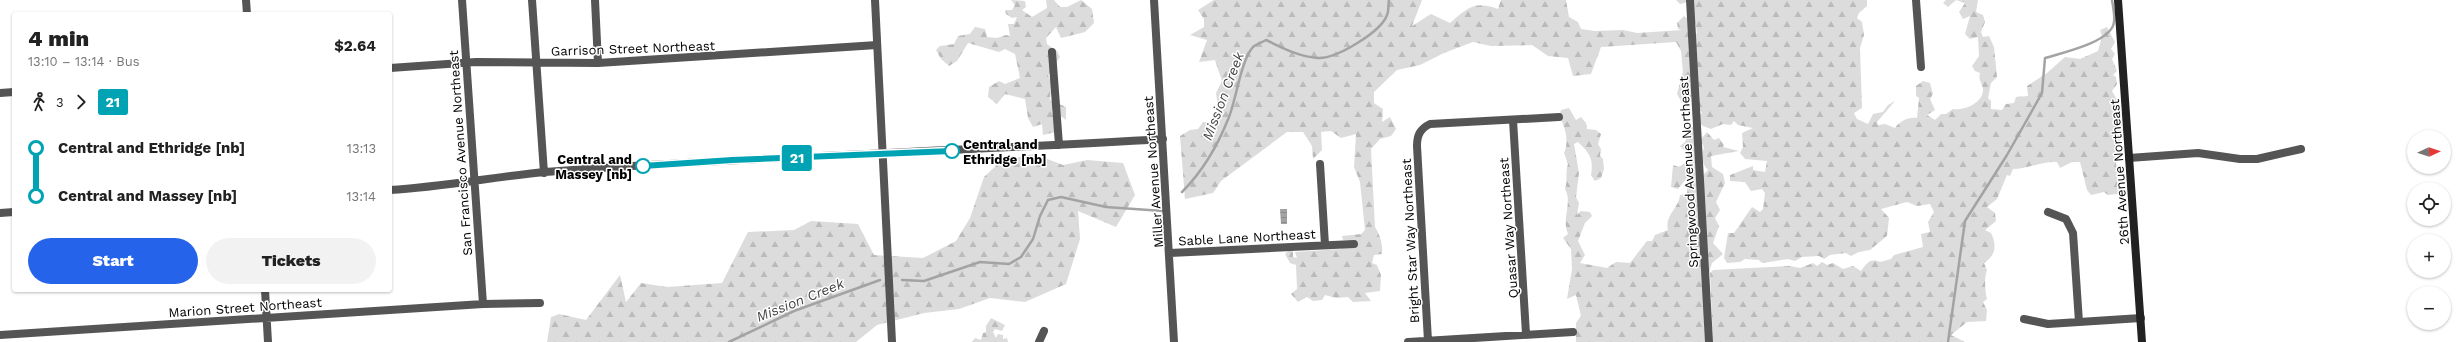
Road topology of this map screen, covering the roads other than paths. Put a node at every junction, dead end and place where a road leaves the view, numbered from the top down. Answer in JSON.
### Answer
{"nodes":[{"id":1,"x":246,"y":0,"type":"edge"},
{"id":2,"x":462,"y":0,"type":"edge"},
{"id":3,"x":532,"y":0,"type":"edge"},
{"id":4,"x":595,"y":0,"type":"edge"},
{"id":5,"x":875,"y":0,"type":"edge"},
{"id":6,"x":1154,"y":0,"type":"edge"},
{"id":7,"x":1690,"y":0,"type":"edge"},
{"id":8,"x":1916,"y":0,"type":"edge"},
{"id":9,"x":2118,"y":0,"type":"edge"},
{"id":10,"x":247,"y":12,"type":"edge"},
{"id":11,"x":877,"y":45,"type":"junction"},
{"id":12,"x":1052,"y":52,"type":"dead end"},
{"id":13,"x":466,"y":62,"type":"junction"},
{"id":14,"x":536,"y":62,"type":"junction"},
{"id":15,"x":598,"y":63,"type":"junction"},
{"id":16,"x":1921,"y":67,"type":"dead end"},
{"id":17,"x":392,"y":68,"type":"edge"},
{"id":18,"x":12,"y":92,"type":"edge"},
{"id":19,"x":0,"y":93,"type":"edge"},
{"id":20,"x":1559,"y":117,"type":"dead end"},
{"id":21,"x":1513,"y":120,"type":"junction"},
{"id":22,"x":1163,"y":139,"type":"junction"},
{"id":23,"x":1059,"y":145,"type":"junction"},
{"id":24,"x":2301,"y":149,"type":"dead end"},
{"id":25,"x":884,"y":154,"type":"junction"},
{"id":26,"x":2129,"y":158,"type":"junction"},
{"id":27,"x":1320,"y":164,"type":"dead end"},
{"id":28,"x":544,"y":172,"type":"junction"},
{"id":29,"x":475,"y":182,"type":"junction"},
{"id":30,"x":392,"y":190,"type":"edge"},
{"id":31,"x":12,"y":212,"type":"edge"},
{"id":32,"x":2048,"y":212,"type":"dead end"},
{"id":33,"x":0,"y":213,"type":"edge"},
{"id":34,"x":1354,"y":244,"type":"dead end"},
{"id":35,"x":1325,"y":245,"type":"junction"},
{"id":36,"x":1170,"y":253,"type":"junction"},
{"id":37,"x":265,"y":292,"type":"edge"},
{"id":38,"x":540,"y":303,"type":"dead end"},
{"id":39,"x":483,"y":304,"type":"junction"},
{"id":40,"x":266,"y":317,"type":"junction"},
{"id":41,"x":2141,"y":318,"type":"junction"},
{"id":42,"x":2024,"y":319,"type":"dead end"},
{"id":43,"x":2079,"y":322,"type":"junction"},
{"id":44,"x":1044,"y":331,"type":"dead end"},
{"id":45,"x":1573,"y":332,"type":"dead end"},
{"id":46,"x":1526,"y":334,"type":"junction"},
{"id":47,"x":0,"y":335,"type":"edge"},
{"id":48,"x":1428,"y":341,"type":"junction"},
{"id":49,"x":268,"y":342,"type":"edge"},
{"id":50,"x":892,"y":342,"type":"edge"},
{"id":51,"x":1039,"y":342,"type":"edge"},
{"id":52,"x":1174,"y":342,"type":"edge"},
{"id":53,"x":1408,"y":342,"type":"edge"},
{"id":54,"x":1709,"y":342,"type":"edge"},
{"id":55,"x":2142,"y":342,"type":"edge"}],
"edges":[{"from":1,"to":10,"type":"street"},
{"from":2,"to":13,"type":"street","name":"San Francisco Avenue Northeast"},
{"from":3,"to":14,"type":"street"},
{"from":4,"to":15,"type":"street"},
{"from":5,"to":11,"type":"street"},
{"from":6,"to":22,"type":"street","name":"Miller Avenue Northeast"},
{"from":7,"to":54,"type":"street","name":"Springwood Avenue Northeast"},
{"from":8,"to":16,"type":"street"},
{"from":9,"to":26,"type":"street","name":"26th Avenue Northeast"},
{"from":11,"to":15,"type":"street","name":"Garrison Street Northeast"},
{"from":11,"to":25,"type":"street"},
{"from":12,"to":23,"type":"street"},
{"from":13,"to":14,"type":"street","name":"Garrison Street Northeast"},
{"from":13,"to":17,"type":"street","name":"Garrison Street Northeast"},
{"from":13,"to":29,"type":"street","name":"San Francisco Avenue Northeast"},
{"from":14,"to":15,"type":"street","name":"Garrison Street Northeast"},
{"from":14,"to":28,"type":"street"},
{"from":18,"to":19,"type":"street"},
{"from":20,"to":21,"type":"street"},
{"from":21,"to":46,"type":"street","name":"Quasar Way Northeast"},
{"from":21,"to":48,"type":"street","name":"Bright Star Way Northeast"},
{"from":22,"to":23,"type":"street"},
{"from":22,"to":36,"type":"street","name":"Miller Avenue Northeast"},
{"from":23,"to":25,"type":"street"},
{"from":24,"to":26,"type":"street"},
{"from":25,"to":28,"type":"street"},
{"from":25,"to":50,"type":"street"},
{"from":26,"to":41,"type":"street","name":"26th Avenue Northeast"},
{"from":27,"to":35,"type":"street","name":"Sable Lane Northeast"},
{"from":28,"to":29,"type":"street"},
{"from":29,"to":30,"type":"street"},
{"from":29,"to":39,"type":"street","name":"San Francisco Avenue Northeast"},
{"from":31,"to":33,"type":"street"},
{"from":32,"to":43,"type":"street"},
{"from":34,"to":35,"type":"street","name":"Sable Lane Northeast"},
{"from":35,"to":36,"type":"street","name":"Sable Lane Northeast"},
{"from":36,"to":52,"type":"street","name":"Miller Avenue Northeast"},
{"from":37,"to":40,"type":"street"},
{"from":38,"to":39,"type":"street","name":"Marion Street Northeast"},
{"from":39,"to":40,"type":"street","name":"Marion Street Northeast"},
{"from":40,"to":47,"type":"street","name":"Marion Street Northeast"},
{"from":40,"to":49,"type":"street"},
{"from":41,"to":43,"type":"street"},
{"from":41,"to":55,"type":"street","name":"26th Avenue Northeast"},
{"from":42,"to":43,"type":"street"},
{"from":44,"to":51,"type":"street"},
{"from":45,"to":46,"type":"street"},
{"from":46,"to":48,"type":"street"},
{"from":48,"to":53,"type":"street"}]}
